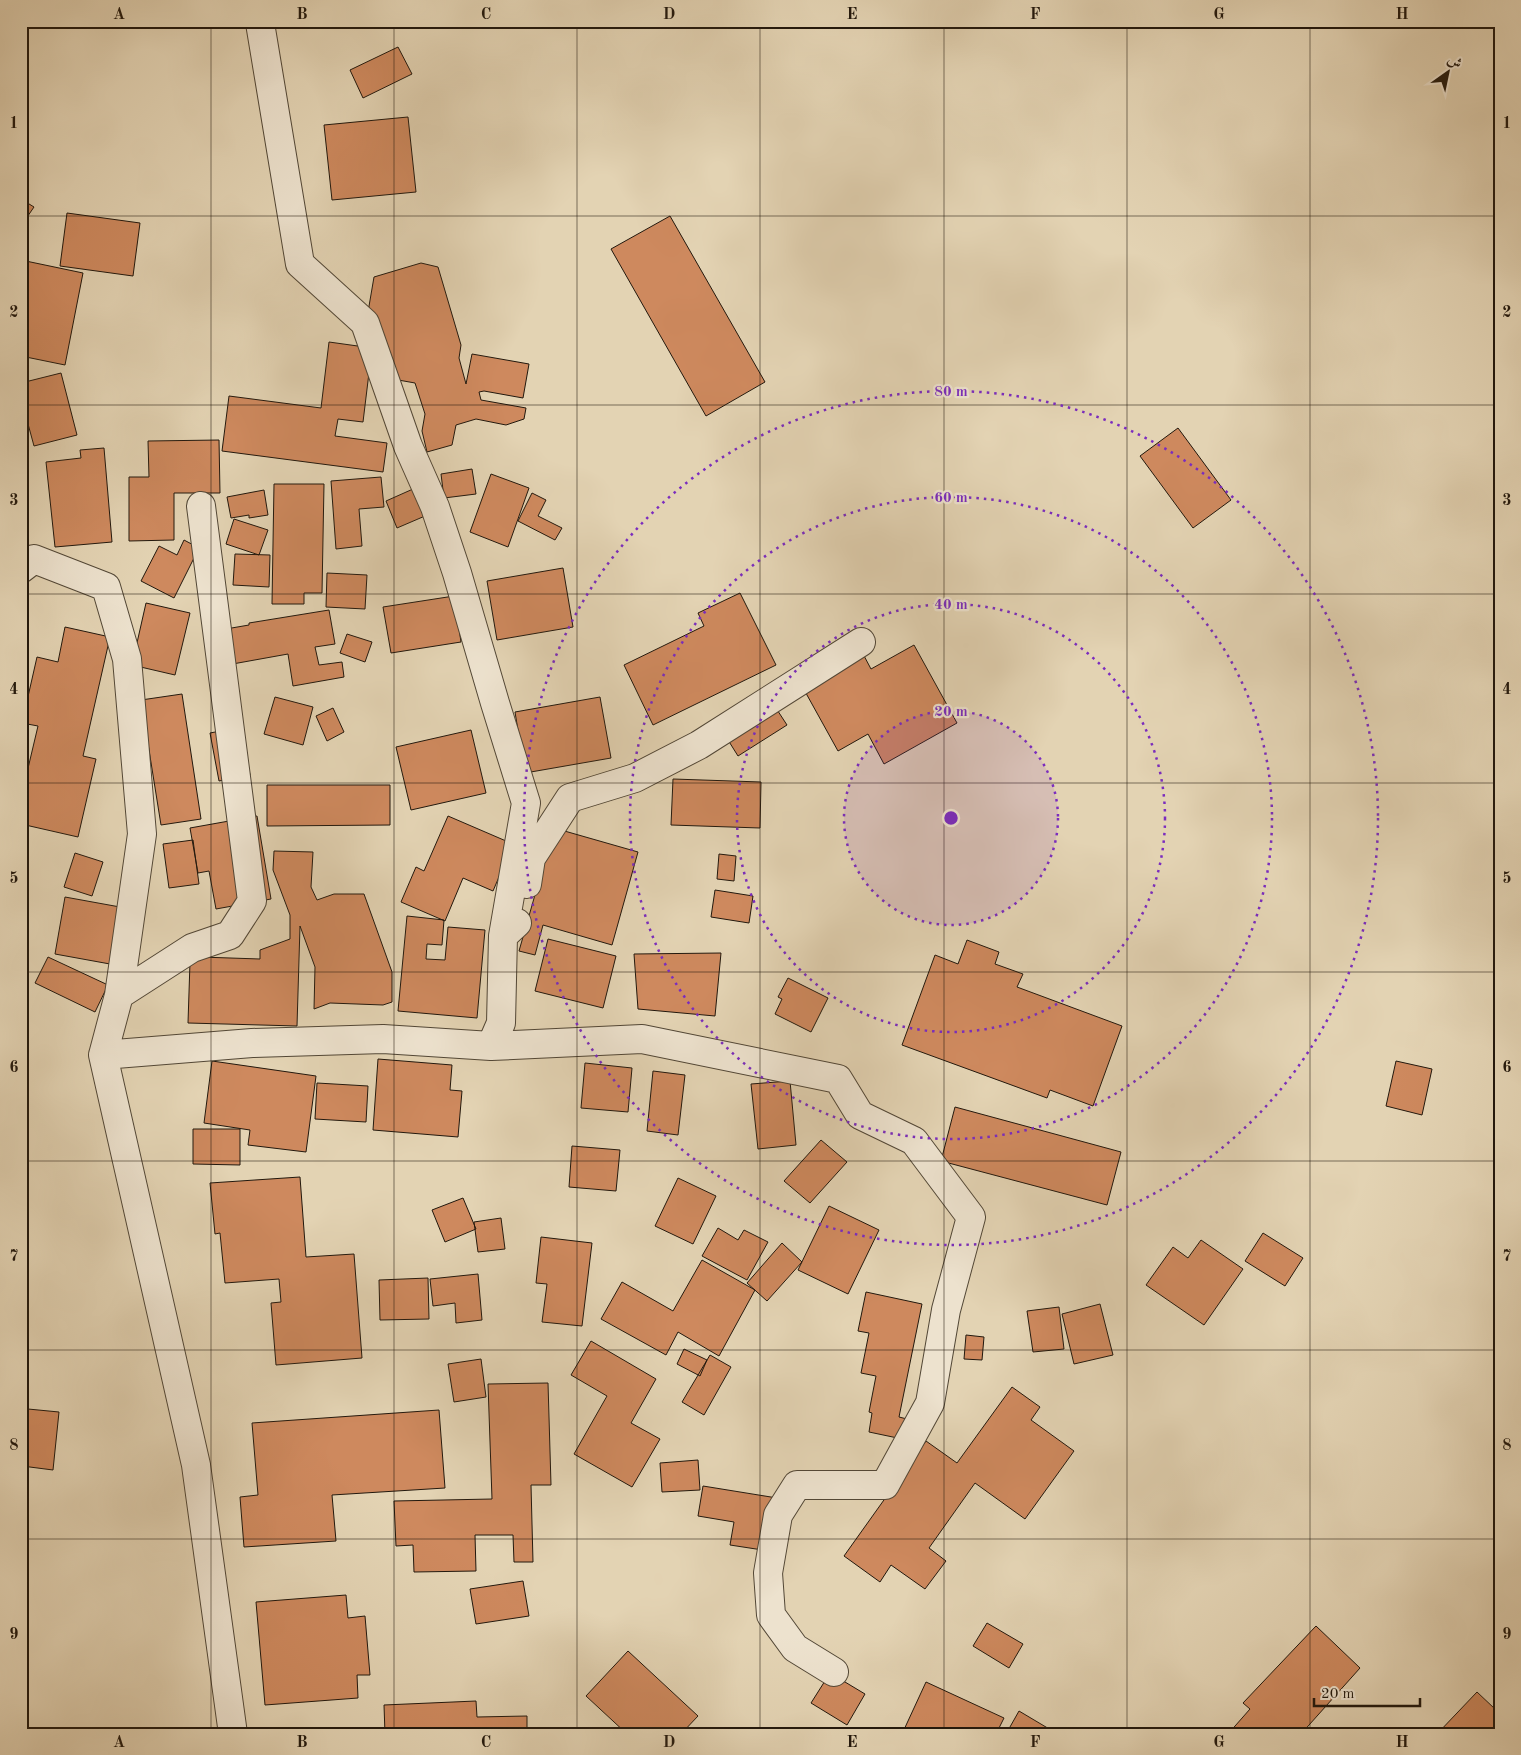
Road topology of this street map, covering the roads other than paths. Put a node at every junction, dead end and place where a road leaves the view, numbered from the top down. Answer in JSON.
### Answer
{"nodes":[{"id":1,"x":260,"y":24,"type":"dead end"},
{"id":2,"x":201,"y":506,"type":"dead end"},
{"id":3,"x":21,"y":569,"type":"edge"},
{"id":4,"x":861,"y":642,"type":"dead end"},
{"id":5,"x":503,"y":936,"type":"junction"},
{"id":6,"x":119,"y":994,"type":"junction"},
{"id":7,"x":491,"y":1046,"type":"junction"},
{"id":8,"x":103,"y":1055,"type":"junction"},
{"id":9,"x":834,"y":1672,"type":"dead end"},
{"id":10,"x":233,"y":1734,"type":"edge"}],
"edges":[{"from":1,"to":5,"type":"street"},
{"from":2,"to":6,"type":"street"},
{"from":3,"to":6,"type":"street"},
{"from":4,"to":5,"type":"street"},
{"from":5,"to":7,"type":"street"},
{"from":6,"to":8,"type":"street"},
{"from":7,"to":8,"type":"street"},
{"from":7,"to":9,"type":"street"},
{"from":8,"to":10,"type":"street"}]}
